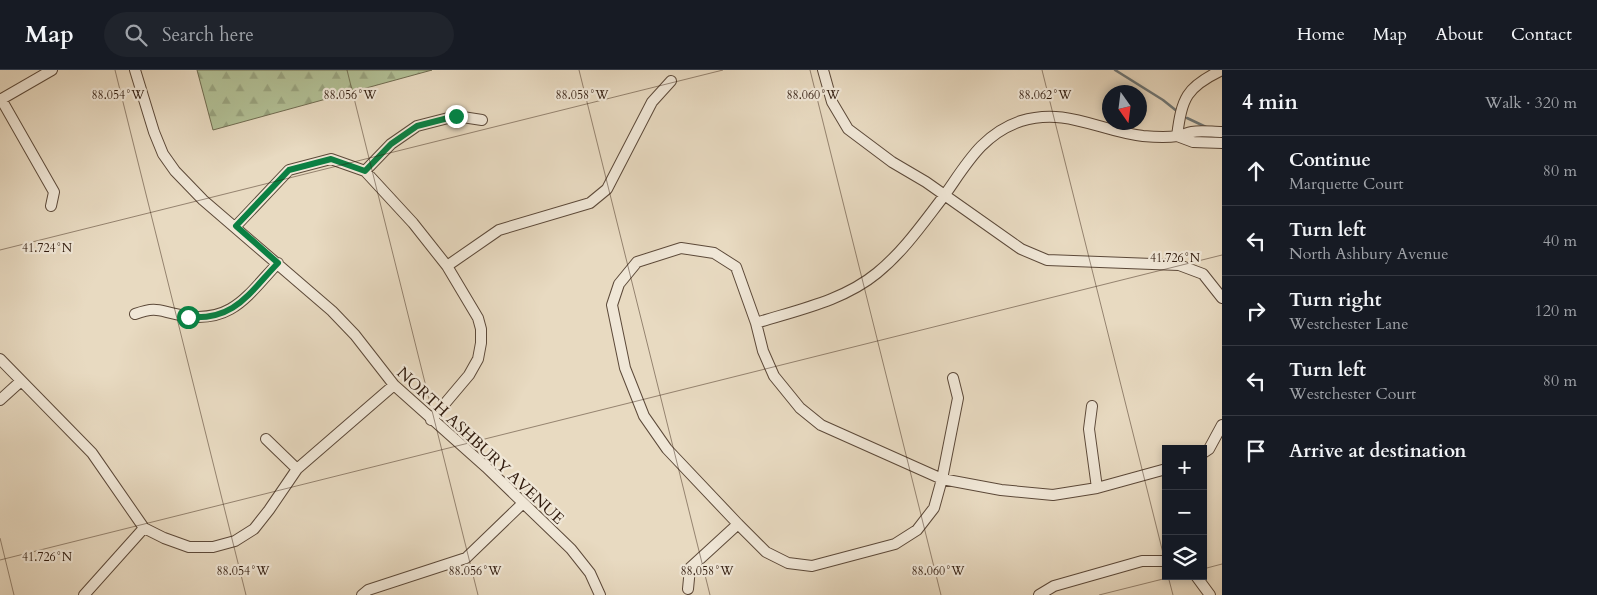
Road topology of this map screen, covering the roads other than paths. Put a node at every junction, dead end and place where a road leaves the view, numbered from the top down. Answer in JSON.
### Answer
{"nodes":[{"id":1,"x":52,"y":70,"type":"edge"},
{"id":2,"x":136,"y":70,"type":"edge"},
{"id":3,"x":824,"y":70,"type":"edge"},
{"id":4,"x":1222,"y":70,"type":"edge"},
{"id":5,"x":670,"y":81,"type":"dead end"},
{"id":6,"x":0,"y":99,"type":"edge"},
{"id":7,"x":482,"y":120,"type":"dead end"},
{"id":8,"x":1222,"y":132,"type":"edge"},
{"id":9,"x":1177,"y":136,"type":"junction"},
{"id":10,"x":1222,"y":142,"type":"edge"},
{"id":11,"x":365,"y":171,"type":"junction"},
{"id":12,"x":944,"y":195,"type":"junction"},
{"id":13,"x":51,"y":206,"type":"dead end"},
{"id":14,"x":236,"y":226,"type":"junction"},
{"id":15,"x":278,"y":263,"type":"junction"},
{"id":16,"x":446,"y":266,"type":"junction"},
{"id":17,"x":1222,"y":298,"type":"edge"},
{"id":18,"x":135,"y":314,"type":"dead end"},
{"id":19,"x":756,"y":323,"type":"junction"},
{"id":20,"x":0,"y":358,"type":"edge"},
{"id":21,"x":953,"y":378,"type":"dead end"},
{"id":22,"x":21,"y":381,"type":"junction"},
{"id":23,"x":394,"y":385,"type":"junction"},
{"id":24,"x":0,"y":400,"type":"edge"},
{"id":25,"x":1092,"y":406,"type":"dead end"},
{"id":26,"x":431,"y":420,"type":"junction"},
{"id":27,"x":1222,"y":425,"type":"edge"},
{"id":28,"x":266,"y":438,"type":"dead end"},
{"id":29,"x":1207,"y":450,"type":"edge"},
{"id":30,"x":297,"y":469,"type":"junction"},
{"id":31,"x":1162,"y":470,"type":"edge"},
{"id":32,"x":942,"y":479,"type":"junction"},
{"id":33,"x":1097,"y":488,"type":"junction"},
{"id":34,"x":522,"y":504,"type":"junction"},
{"id":35,"x":738,"y":524,"type":"junction"},
{"id":36,"x":144,"y":528,"type":"junction"},
{"id":37,"x":1162,"y":561,"type":"edge"},
{"id":38,"x":1199,"y":580,"type":"edge"},
{"id":39,"x":688,"y":589,"type":"dead end"},
{"id":40,"x":84,"y":595,"type":"edge"},
{"id":41,"x":362,"y":595,"type":"edge"},
{"id":42,"x":600,"y":595,"type":"edge"},
{"id":43,"x":1039,"y":595,"type":"edge"},
{"id":44,"x":1210,"y":595,"type":"edge"}],
"edges":[{"from":1,"to":6,"type":"street"},
{"from":2,"to":14,"type":"street","name":"NORTH ASHBURY AVENUE"},
{"from":3,"to":12,"type":"street"},
{"from":4,"to":9,"type":"street"},
{"from":5,"to":16,"type":"street"},
{"from":6,"to":13,"type":"street"},
{"from":7,"to":11,"type":"street"},
{"from":8,"to":9,"type":"street"},
{"from":9,"to":10,"type":"street"},
{"from":9,"to":12,"type":"street"},
{"from":11,"to":14,"type":"street"},
{"from":11,"to":16,"type":"street"},
{"from":12,"to":17,"type":"street"},
{"from":12,"to":19,"type":"street"},
{"from":14,"to":15,"type":"street","name":"NORTH ASHBURY AVENUE"},
{"from":15,"to":18,"type":"street"},
{"from":15,"to":23,"type":"street","name":"NORTH ASHBURY AVENUE"},
{"from":16,"to":26,"type":"street"},
{"from":19,"to":32,"type":"street"},
{"from":19,"to":35,"type":"street"},
{"from":20,"to":22,"type":"street"},
{"from":21,"to":32,"type":"street"},
{"from":22,"to":24,"type":"street"},
{"from":22,"to":36,"type":"street"},
{"from":23,"to":26,"type":"street","name":"NORTH ASHBURY AVENUE"},
{"from":23,"to":30,"type":"street"},
{"from":25,"to":33,"type":"street"},
{"from":26,"to":34,"type":"street","name":"NORTH ASHBURY AVENUE"},
{"from":27,"to":29,"type":"street"},
{"from":28,"to":30,"type":"street"},
{"from":30,"to":36,"type":"street"},
{"from":31,"to":33,"type":"street"},
{"from":32,"to":33,"type":"street"},
{"from":32,"to":35,"type":"street"},
{"from":34,"to":41,"type":"street"},
{"from":34,"to":42,"type":"street","name":"NORTH ASHBURY AVENUE"},
{"from":35,"to":39,"type":"street"},
{"from":36,"to":40,"type":"street"},
{"from":37,"to":43,"type":"street"},
{"from":38,"to":44,"type":"street"}]}
